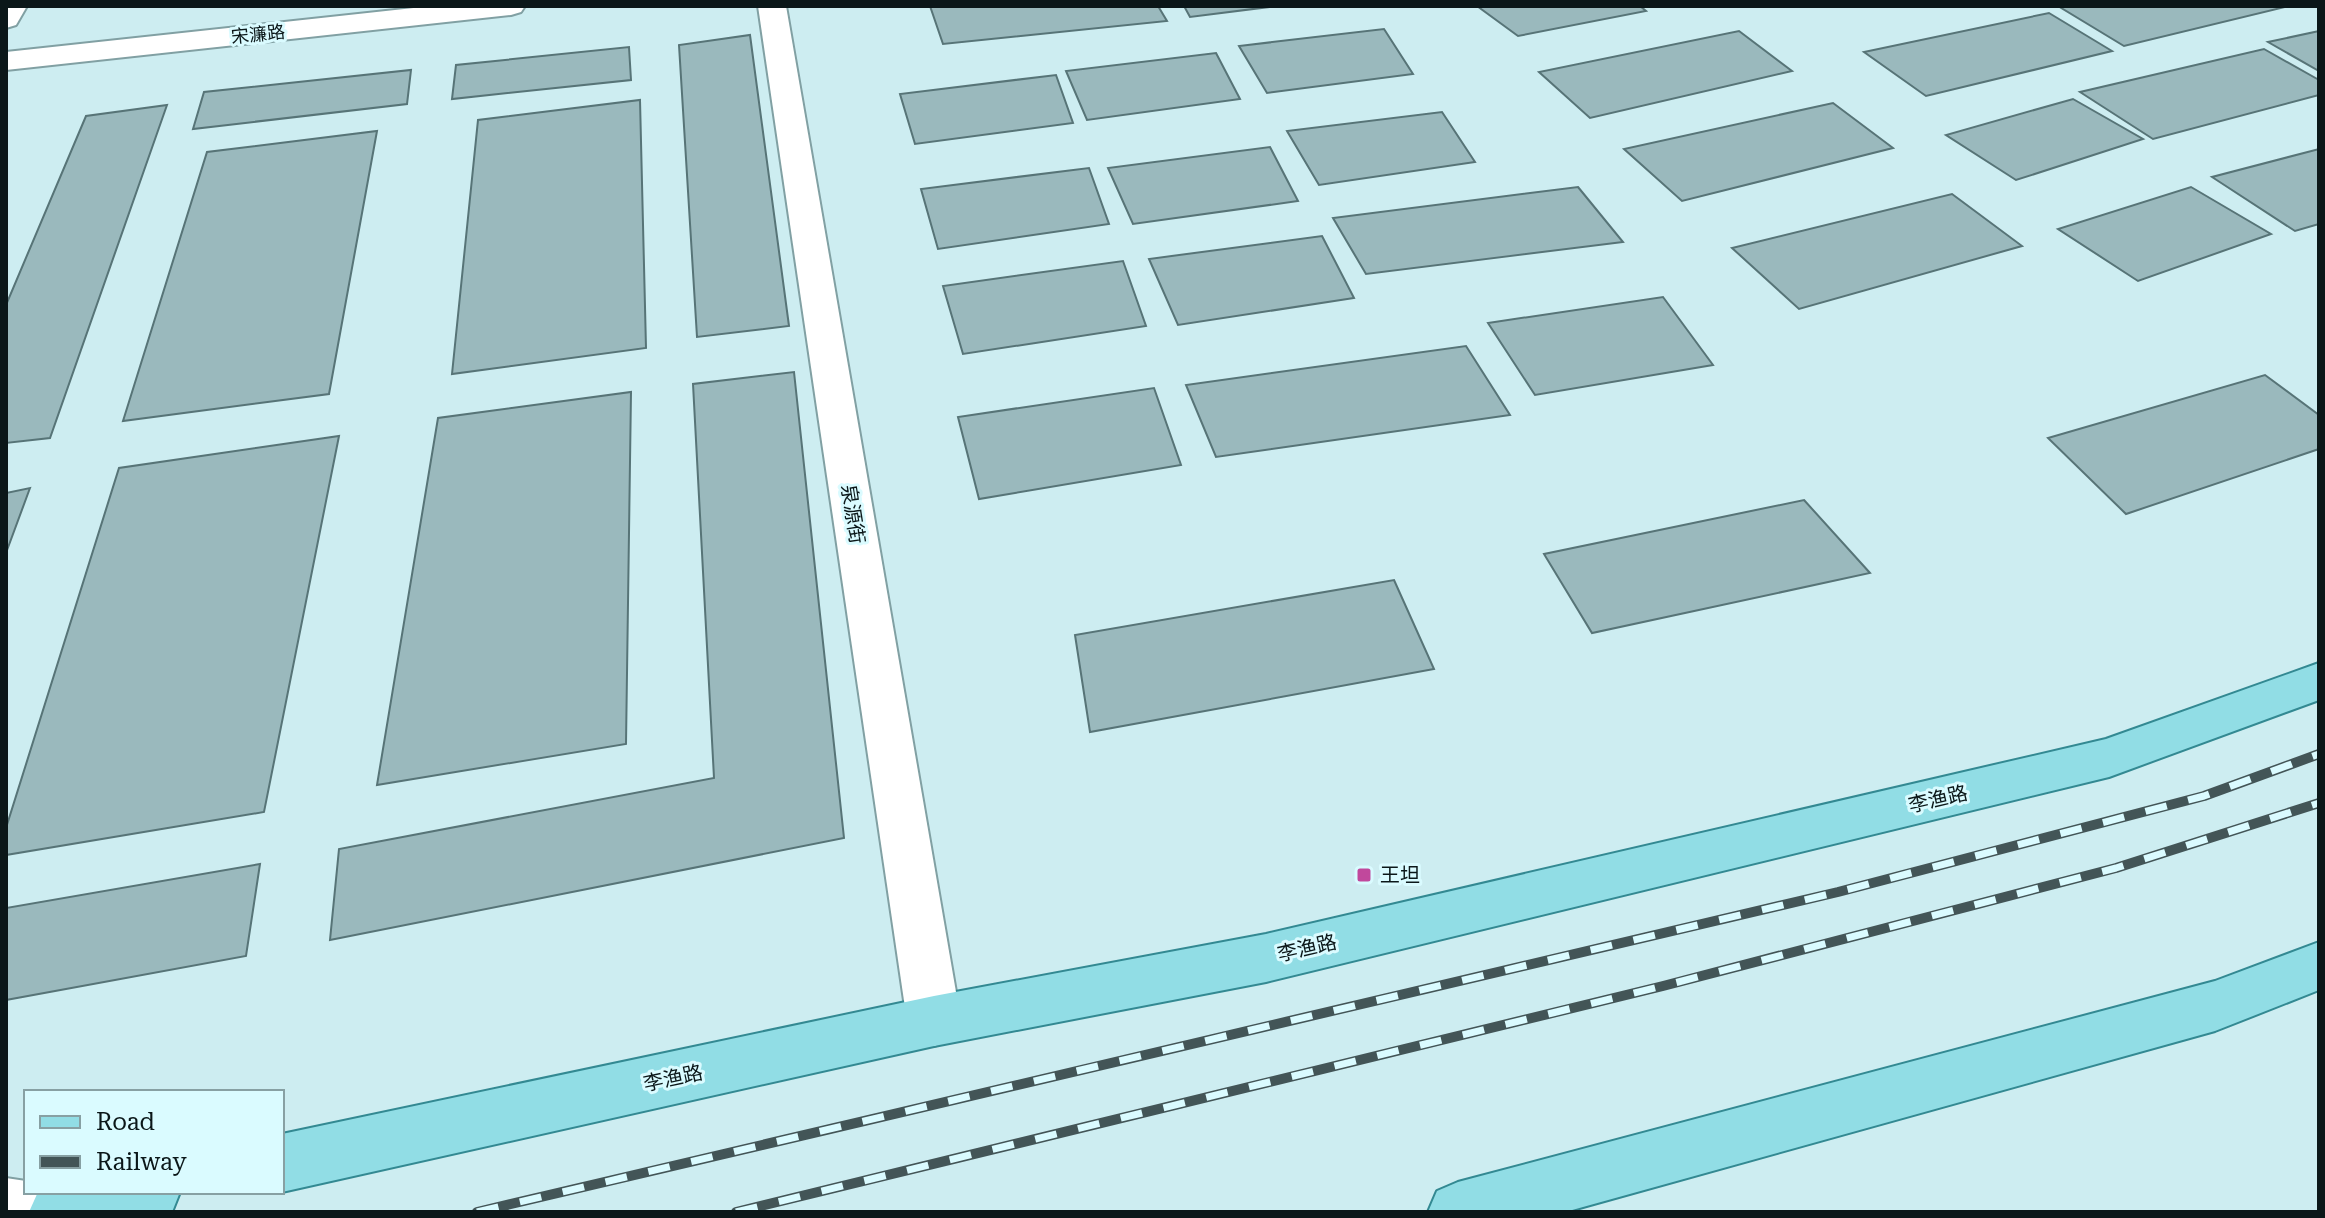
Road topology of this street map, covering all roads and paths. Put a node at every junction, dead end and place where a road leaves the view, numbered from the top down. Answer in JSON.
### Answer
{"nodes":[{"id":1,"x":13,"y":6,"type":"edge"},
{"id":2,"x":511,"y":6,"type":"edge"},
{"id":3,"x":772,"y":6,"type":"edge"},
{"id":4,"x":6,"y":19,"type":"edge"},
{"id":5,"x":6,"y":61,"type":"edge"},
{"id":6,"x":2319,"y":681,"type":"edge"},
{"id":7,"x":2319,"y":966,"type":"edge"},
{"id":8,"x":934,"y":1021,"type":"junction"},
{"id":9,"x":284,"y":1163,"type":"edge"},
{"id":10,"x":142,"y":1194,"type":"edge"},
{"id":11,"x":6,"y":1208,"type":"edge"},
{"id":12,"x":34,"y":1212,"type":"edge"},
{"id":13,"x":59,"y":1212,"type":"edge"},
{"id":14,"x":1458,"y":1212,"type":"edge"}],
"edges":[{"from":1,"to":4,"type":"street"},
{"from":2,"to":5,"type":"street","name":"宋濂路"},
{"from":3,"to":8,"type":"street","name":"泉源街"},
{"from":6,"to":8,"type":"main road","name":"李渔路"},
{"from":7,"to":14,"type":"main road"},
{"from":8,"to":9,"type":"main road","name":"李渔路"},
{"from":10,"to":13,"type":"main road"},
{"from":11,"to":12,"type":"street"}]}
